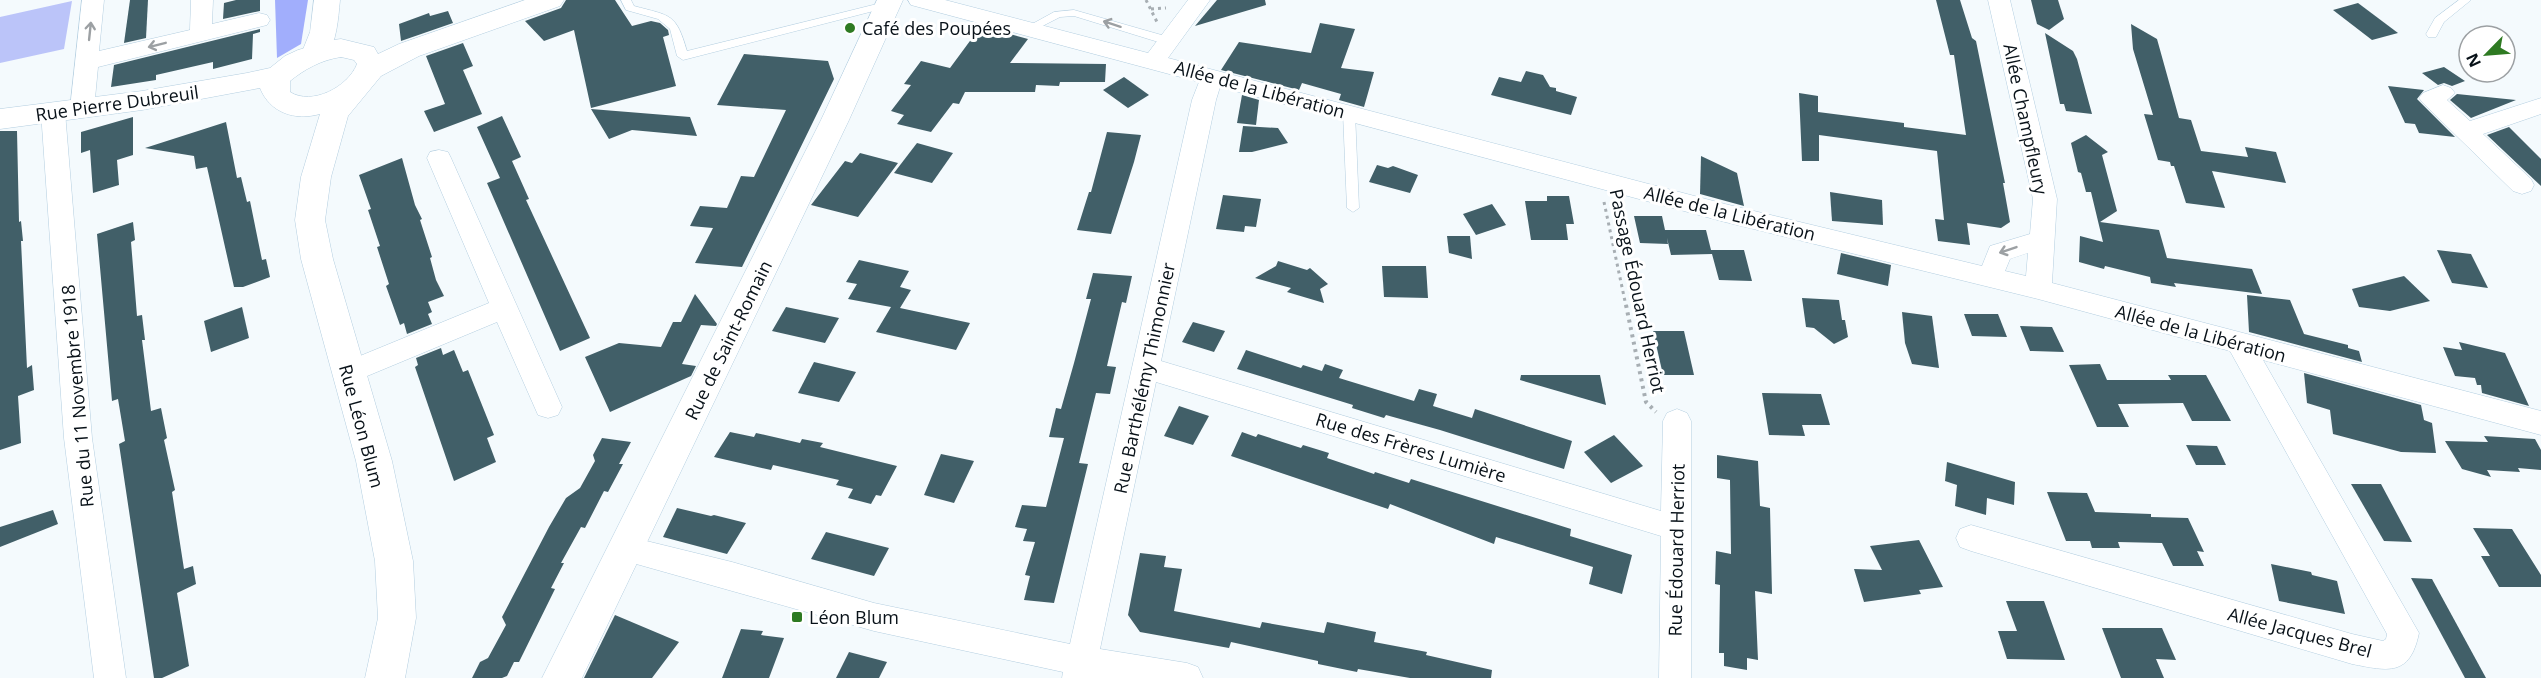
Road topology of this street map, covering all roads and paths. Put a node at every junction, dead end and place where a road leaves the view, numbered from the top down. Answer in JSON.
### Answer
{"nodes":[{"id":1,"x":93,"y":0,"type":"edge"},
{"id":2,"x":202,"y":0,"type":"edge"},
{"id":3,"x":327,"y":0,"type":"edge"},
{"id":4,"x":551,"y":0,"type":"edge"},
{"id":5,"x":626,"y":0,"type":"edge"},
{"id":6,"x":919,"y":0,"type":"edge"},
{"id":7,"x":1172,"y":0,"type":"edge"},
{"id":8,"x":1199,"y":0,"type":"edge"},
{"id":9,"x":1999,"y":0,"type":"edge"},
{"id":10,"x":2466,"y":0,"type":"edge"},
{"id":11,"x":889,"y":2,"type":"edge"},
{"id":12,"x":1151,"y":9,"type":"dead end"},
{"id":13,"x":259,"y":20,"type":"dead end"},
{"id":14,"x":1029,"y":29,"type":"junction"},
{"id":15,"x":201,"y":34,"type":"junction"},
{"id":16,"x":2432,"y":34,"type":"dead end"},
{"id":17,"x":1168,"y":41,"type":"junction"},
{"id":18,"x":316,"y":52,"type":"junction"},
{"id":19,"x":1154,"y":61,"type":"junction"},
{"id":20,"x":86,"y":62,"type":"junction"},
{"id":21,"x":370,"y":63,"type":"junction"},
{"id":22,"x":1212,"y":79,"type":"junction"},
{"id":23,"x":284,"y":88,"type":"junction"},
{"id":24,"x":2444,"y":93,"type":"dead end"},
{"id":25,"x":350,"y":94,"type":"junction"},
{"id":26,"x":2541,"y":106,"type":"edge"},
{"id":27,"x":82,"y":109,"type":"junction"},
{"id":28,"x":53,"y":112,"type":"junction"},
{"id":29,"x":1349,"y":113,"type":"junction"},
{"id":30,"x":0,"y":119,"type":"edge"},
{"id":31,"x":2466,"y":131,"type":"junction"},
{"id":32,"x":439,"y":158,"type":"dead end"},
{"id":33,"x":316,"y":177,"type":"junction"},
{"id":34,"x":1600,"y":180,"type":"junction"},
{"id":35,"x":2522,"y":185,"type":"dead end"},
{"id":36,"x":1353,"y":208,"type":"dead end"},
{"id":37,"x":2043,"y":239,"type":"junction"},
{"id":38,"x":1990,"y":278,"type":"junction"},
{"id":39,"x":2038,"y":289,"type":"junction"},
{"id":40,"x":504,"y":308,"type":"junction"},
{"id":41,"x":2240,"y":344,"type":"junction"},
{"id":42,"x":1147,"y":368,"type":"junction"},
{"id":43,"x":348,"y":373,"type":"junction"},
{"id":44,"x":548,"y":407,"type":"dead end"},
{"id":45,"x":2541,"y":423,"type":"edge"},
{"id":46,"x":1677,"y":428,"type":"joint"},
{"id":47,"x":1676,"y":528,"type":"junction"},
{"id":48,"x":1971,"y":538,"type":"dead end"},
{"id":49,"x":626,"y":549,"type":"junction"},
{"id":50,"x":1080,"y":669,"type":"edge"},
{"id":51,"x":110,"y":678,"type":"edge"},
{"id":52,"x":385,"y":678,"type":"edge"},
{"id":53,"x":562,"y":678,"type":"edge"},
{"id":54,"x":1187,"y":678,"type":"edge"},
{"id":55,"x":1675,"y":678,"type":"edge"}],
"edges":[{"from":20,"to":1,"type":"street","one_way":true},
{"from":2,"to":15,"type":"street"},
{"from":3,"to":18,"type":"street"},
{"from":4,"to":21,"type":"street"},
{"from":5,"to":11,"type":"lane"},
{"from":6,"to":14,"type":"street","name":"Allée de la Libération"},
{"from":7,"to":12,"type":"path"},
{"from":8,"to":17,"type":"street"},
{"from":9,"to":37,"type":"street","name":"Allée Champfleury"},
{"from":10,"to":16,"type":"lane"},
{"from":11,"to":49,"type":"street","name":"Rue de Saint-Romain"},
{"from":13,"to":15,"type":"street"},
{"from":17,"to":14,"type":"lane","one_way":true},
{"from":14,"to":19,"type":"street","name":"Allée de la Libération"},
{"from":15,"to":20,"type":"street","one_way":true},
{"from":17,"to":19,"type":"street"},
{"from":18,"to":21,"type":"street"},
{"from":18,"to":23,"type":"street"},
{"from":19,"to":22,"type":"street","name":"Allée de la Libération"},
{"from":20,"to":27,"type":"street"},
{"from":21,"to":25,"type":"street","name":"Rue Léon Blum"},
{"from":22,"to":29,"type":"street","name":"Allée de la Libération"},
{"from":22,"to":42,"type":"street","name":"Rue Barthélémy Thimonnier"},
{"from":23,"to":25,"type":"street","name":"Rue Pierre Dubreuil"},
{"from":23,"to":27,"type":"street","name":"Rue Pierre Dubreuil"},
{"from":23,"to":33,"type":"street","name":"Rue Léon Blum"},
{"from":24,"to":31,"type":"street"},
{"from":25,"to":33,"type":"street","name":"Rue Léon Blum"},
{"from":26,"to":31,"type":"street"},
{"from":27,"to":28,"type":"street","name":"Rue Pierre Dubreuil"},
{"from":28,"to":30,"type":"street","name":"Rue Pierre Dubreuil"},
{"from":28,"to":51,"type":"street","name":"Rue du 11 Novembre 1918"},
{"from":29,"to":34,"type":"street","name":"Allée de la Libération"},
{"from":29,"to":36,"type":"lane"},
{"from":31,"to":35,"type":"street"},
{"from":32,"to":40,"type":"street"},
{"from":33,"to":43,"type":"street","name":"Rue Léon Blum"},
{"from":34,"to":38,"type":"street","name":"Allée de la Libération"},
{"from":34,"to":46,"type":"path","name":"Passage Édouard Herriot"},
{"from":37,"to":38,"type":"street","one_way":true},
{"from":37,"to":39,"type":"street","name":"Allée Champfleury"},
{"from":38,"to":39,"type":"street","name":"Allée de la Libération"},
{"from":39,"to":41,"type":"street","name":"Allée de la Libération"},
{"from":40,"to":43,"type":"street"},
{"from":40,"to":44,"type":"street"},
{"from":41,"to":45,"type":"street","name":"Allée de la Libération"},
{"from":41,"to":48,"type":"street","name":"Allée Jacques Brel"},
{"from":42,"to":47,"type":"street","name":"Rue des Frères Lumière"},
{"from":42,"to":50,"type":"street","name":"Rue Barthélémy Thimonnier"},
{"from":43,"to":52,"type":"street","name":"Rue Léon Blum"},
{"from":46,"to":47,"type":"street","name":"Rue Édouard Herriot"},
{"from":47,"to":55,"type":"street","name":"Rue Édouard Herriot"},
{"from":49,"to":50,"type":"street"},
{"from":49,"to":53,"type":"street","name":"Rue de Saint-Romain"},
{"from":50,"to":54,"type":"street"}]}
